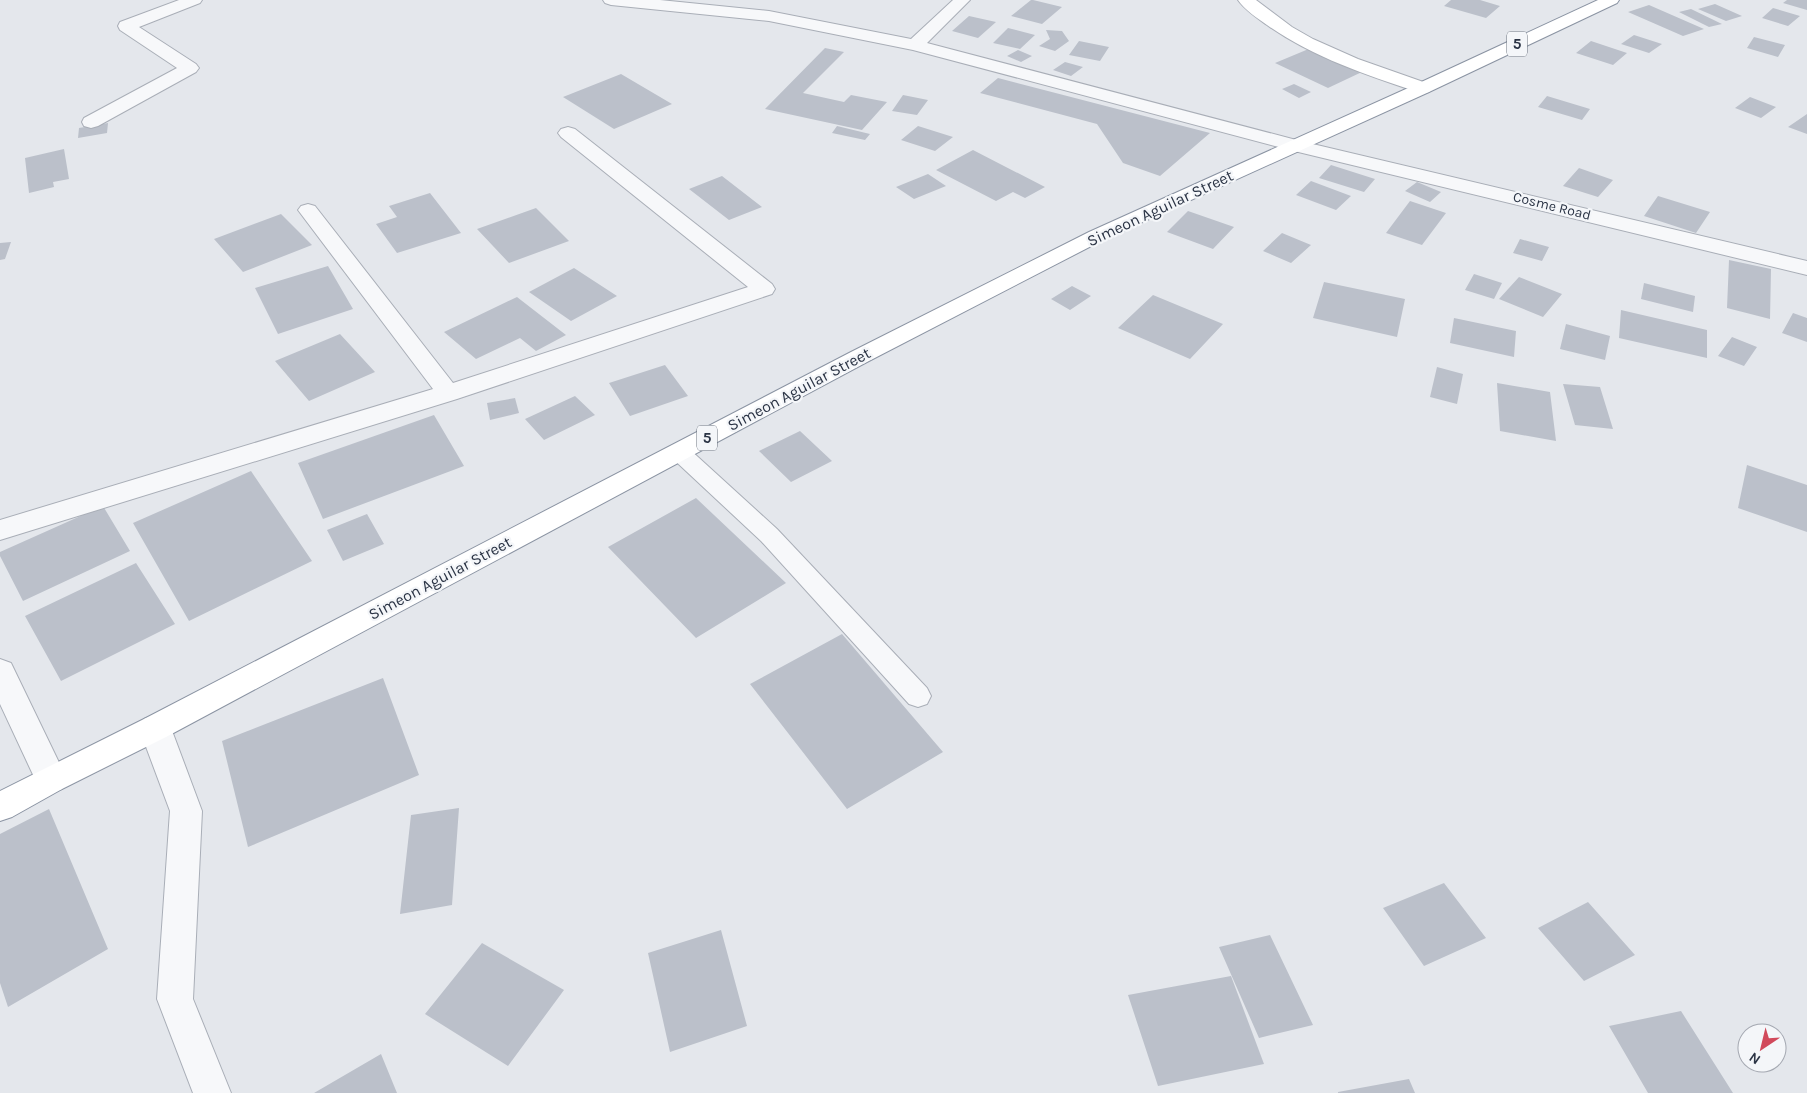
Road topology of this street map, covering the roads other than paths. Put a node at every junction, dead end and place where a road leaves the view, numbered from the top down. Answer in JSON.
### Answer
{"nodes":[{"id":1,"x":194,"y":0,"type":"edge"},
{"id":2,"x":611,"y":0,"type":"edge"},
{"id":3,"x":962,"y":0,"type":"edge"},
{"id":4,"x":1246,"y":0,"type":"edge"},
{"id":5,"x":1611,"y":0,"type":"edge"},
{"id":6,"x":789,"y":4,"type":"dead end"},
{"id":7,"x":769,"y":16,"type":"junction"},
{"id":8,"x":915,"y":45,"type":"junction"},
{"id":9,"x":1423,"y":88,"type":"junction"},
{"id":10,"x":91,"y":122,"type":"dead end"},
{"id":11,"x":568,"y":133,"type":"dead end"},
{"id":12,"x":1297,"y":146,"type":"junction"},
{"id":13,"x":308,"y":210,"type":"dead end"},
{"id":14,"x":1807,"y":268,"type":"edge"},
{"id":15,"x":448,"y":394,"type":"junction"},
{"id":16,"x":679,"y":452,"type":"junction"},
{"id":17,"x":0,"y":530,"type":"edge"},
{"id":18,"x":0,"y":671,"type":"edge"},
{"id":19,"x":918,"y":696,"type":"dead end"},
{"id":20,"x":155,"y":728,"type":"junction"},
{"id":21,"x":51,"y":779,"type":"junction"},
{"id":22,"x":0,"y":807,"type":"edge"},
{"id":23,"x":212,"y":1093,"type":"edge"}],
"edges":[{"from":1,"to":10,"type":"street"},
{"from":2,"to":7,"type":"street","name":"Cosme Road"},
{"from":3,"to":8,"type":"street"},
{"from":4,"to":9,"type":"main road"},
{"from":5,"to":9,"type":"main road","name":"Simeon Aguilar Street","number":"5"},
{"from":6,"to":7,"type":"street"},
{"from":7,"to":8,"type":"street","name":"Cosme Road"},
{"from":8,"to":12,"type":"street","name":"Cosme Road"},
{"from":9,"to":12,"type":"main road","name":"Simeon Aguilar Street","number":"5"},
{"from":11,"to":15,"type":"street"},
{"from":12,"to":14,"type":"street","name":"Cosme Road"},
{"from":12,"to":16,"type":"main road","name":"Simeon Aguilar Street","number":"5"},
{"from":13,"to":15,"type":"street"},
{"from":15,"to":17,"type":"street"},
{"from":16,"to":19,"type":"lane"},
{"from":16,"to":20,"type":"main road","name":"Simeon Aguilar Street","number":"5"},
{"from":18,"to":21,"type":"street"},
{"from":20,"to":21,"type":"main road","name":"Simeon Aguilar Street","number":"5"},
{"from":20,"to":23,"type":"street"},
{"from":21,"to":22,"type":"main road","name":"Simeon Aguilar Street","number":"5"}]}
